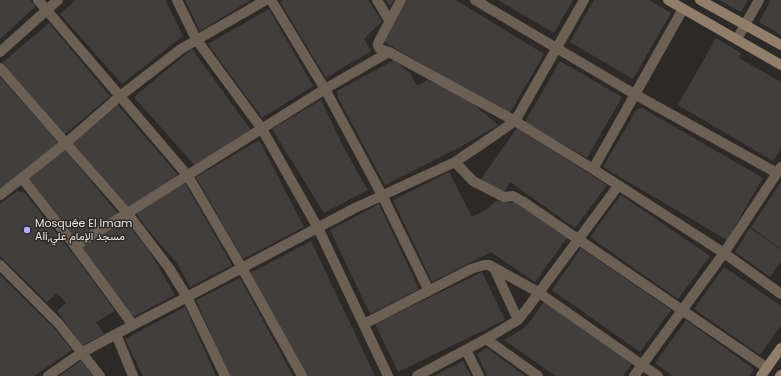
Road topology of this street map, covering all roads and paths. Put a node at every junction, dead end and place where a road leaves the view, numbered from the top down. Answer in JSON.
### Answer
{"nodes":[{"id":1,"x":38,"y":0,"type":"edge"},
{"id":2,"x":58,"y":0,"type":"edge"},
{"id":3,"x":178,"y":0,"type":"edge"},
{"id":4,"x":266,"y":0,"type":"edge"},
{"id":5,"x":271,"y":0,"type":"edge"},
{"id":6,"x":377,"y":0,"type":"edge"},
{"id":7,"x":401,"y":0,"type":"edge"},
{"id":8,"x":475,"y":0,"type":"edge"},
{"id":9,"x":584,"y":0,"type":"edge"},
{"id":10,"x":668,"y":0,"type":"edge"},
{"id":11,"x":700,"y":0,"type":"edge"},
{"id":12,"x":759,"y":0,"type":"edge"},
{"id":13,"x":46,"y":9,"type":"junction"},
{"id":14,"x":683,"y":9,"type":"junction"},
{"id":15,"x":390,"y":20,"type":"junction"},
{"id":16,"x":745,"y":25,"type":"junction"},
{"id":17,"x":196,"y":39,"type":"junction"},
{"id":18,"x":737,"y":39,"type":"junction"},
{"id":19,"x":781,"y":45,"type":"edge"},
{"id":20,"x":557,"y":49,"type":"junction"},
{"id":21,"x":0,"y":52,"type":"edge"},
{"id":22,"x":389,"y":52,"type":"junction"},
{"id":23,"x":781,"y":65,"type":"edge"},
{"id":24,"x":0,"y":68,"type":"edge"},
{"id":25,"x":325,"y":89,"type":"junction"},
{"id":26,"x":636,"y":95,"type":"junction"},
{"id":27,"x":120,"y":96,"type":"junction"},
{"id":28,"x":515,"y":121,"type":"junction"},
{"id":29,"x":262,"y":129,"type":"junction"},
{"id":30,"x":66,"y":143,"type":"junction"},
{"id":31,"x":455,"y":162,"type":"junction"},
{"id":32,"x":593,"y":169,"type":"junction"},
{"id":33,"x":779,"y":170,"type":"edge"},
{"id":34,"x":188,"y":176,"type":"junction"},
{"id":35,"x":22,"y":178,"type":"junction"},
{"id":36,"x":618,"y":186,"type":"junction"},
{"id":37,"x":0,"y":194,"type":"edge"},
{"id":38,"x":382,"y":195,"type":"junction"},
{"id":39,"x":128,"y":214,"type":"junction"},
{"id":40,"x":318,"y":228,"type":"junction"},
{"id":41,"x":580,"y":239,"type":"junction"},
{"id":42,"x":74,"y":246,"type":"junction"},
{"id":43,"x":724,"y":253,"type":"junction"},
{"id":44,"x":0,"y":265,"type":"edge"},
{"id":45,"x":242,"y":268,"type":"junction"},
{"id":46,"x":494,"y":268,"type":"junction"},
{"id":47,"x":429,"y":291,"type":"junction"},
{"id":48,"x":538,"y":292,"type":"junction"},
{"id":49,"x":781,"y":294,"type":"edge"},
{"id":50,"x":187,"y":297,"type":"junction"},
{"id":51,"x":682,"y":310,"type":"junction"},
{"id":52,"x":518,"y":320,"type":"junction"},
{"id":53,"x":364,"y":324,"type":"junction"},
{"id":54,"x":132,"y":325,"type":"junction"},
{"id":55,"x":116,"y":334,"type":"junction"},
{"id":56,"x":486,"y":339,"type":"junction"},
{"id":57,"x":781,"y":348,"type":"edge"},
{"id":58,"x":466,"y":350,"type":"junction"},
{"id":59,"x":81,"y":353,"type":"junction"},
{"id":60,"x":642,"y":364,"type":"junction"},
{"id":61,"x":764,"y":372,"type":"edge"},
{"id":62,"x":48,"y":376,"type":"edge"},
{"id":63,"x":100,"y":376,"type":"edge"},
{"id":64,"x":132,"y":376,"type":"edge"},
{"id":65,"x":225,"y":376,"type":"edge"},
{"id":66,"x":302,"y":376,"type":"edge"},
{"id":67,"x":388,"y":376,"type":"edge"},
{"id":68,"x":417,"y":376,"type":"edge"},
{"id":69,"x":479,"y":376,"type":"edge"},
{"id":70,"x":538,"y":376,"type":"edge"},
{"id":71,"x":634,"y":376,"type":"edge"},
{"id":72,"x":658,"y":376,"type":"edge"}],
"edges":[{"from":1,"to":13,"type":"street"},
{"from":2,"to":13,"type":"street"},
{"from":3,"to":17,"type":"street"},
{"from":4,"to":17,"type":"street"},
{"from":5,"to":25,"type":"street"},
{"from":6,"to":15,"type":"street"},
{"from":7,"to":15,"type":"street"},
{"from":8,"to":20,"type":"street"},
{"from":9,"to":20,"type":"street"},
{"from":10,"to":14,"type":"main road"},
{"from":11,"to":16,"type":"main road"},
{"from":12,"to":16,"type":"street"},
{"from":13,"to":21,"type":"street"},
{"from":13,"to":27,"type":"street"},
{"from":14,"to":18,"type":"main road"},
{"from":14,"to":26,"type":"street"},
{"from":15,"to":22,"type":"street"},
{"from":16,"to":18,"type":"street"},
{"from":16,"to":19,"type":"main road"},
{"from":17,"to":27,"type":"street"},
{"from":17,"to":29,"type":"street"},
{"from":18,"to":23,"type":"main road"},
{"from":20,"to":26,"type":"street"},
{"from":20,"to":28,"type":"street"},
{"from":22,"to":25,"type":"street"},
{"from":22,"to":28,"type":"street"},
{"from":24,"to":30,"type":"street"},
{"from":25,"to":29,"type":"street"},
{"from":25,"to":38,"type":"street"},
{"from":26,"to":32,"type":"street"},
{"from":26,"to":33,"type":"street"},
{"from":27,"to":30,"type":"street"},
{"from":27,"to":34,"type":"street"},
{"from":28,"to":31,"type":"street"},
{"from":28,"to":32,"type":"street"},
{"from":29,"to":34,"type":"street"},
{"from":29,"to":40,"type":"street"},
{"from":30,"to":35,"type":"street"},
{"from":30,"to":39,"type":"street"},
{"from":31,"to":38,"type":"street"},
{"from":31,"to":41,"type":"street"},
{"from":32,"to":36,"type":"street"},
{"from":33,"to":43,"type":"street"},
{"from":34,"to":39,"type":"street"},
{"from":34,"to":45,"type":"street"},
{"from":35,"to":37,"type":"street"},
{"from":35,"to":42,"type":"street"},
{"from":36,"to":41,"type":"street"},
{"from":36,"to":43,"type":"street"},
{"from":38,"to":40,"type":"street"},
{"from":38,"to":47,"type":"street"},
{"from":39,"to":42,"type":"street"},
{"from":39,"to":50,"type":"street"},
{"from":40,"to":45,"type":"street"},
{"from":40,"to":53,"type":"street"},
{"from":41,"to":48,"type":"street"},
{"from":41,"to":51,"type":"street"},
{"from":42,"to":54,"type":"street"},
{"from":43,"to":49,"type":"street"},
{"from":43,"to":51,"type":"street"},
{"from":44,"to":59,"type":"street"},
{"from":45,"to":50,"type":"street"},
{"from":45,"to":66,"type":"street"},
{"from":46,"to":47,"type":"street"},
{"from":46,"to":48,"type":"street"},
{"from":46,"to":52,"type":"street"},
{"from":47,"to":53,"type":"street"},
{"from":48,"to":52,"type":"street"},
{"from":48,"to":60,"type":"street"},
{"from":50,"to":54,"type":"street"},
{"from":50,"to":65,"type":"street"},
{"from":51,"to":60,"type":"street"},
{"from":51,"to":61,"type":"street"},
{"from":52,"to":56,"type":"street"},
{"from":53,"to":67,"type":"street"},
{"from":54,"to":55,"type":"street"},
{"from":55,"to":59,"type":"street"},
{"from":55,"to":64,"type":"street"},
{"from":56,"to":58,"type":"street"},
{"from":56,"to":70,"type":"street"},
{"from":57,"to":61,"type":"main road"},
{"from":58,"to":68,"type":"street"},
{"from":58,"to":69,"type":"street"},
{"from":59,"to":62,"type":"street"},
{"from":59,"to":63,"type":"street"},
{"from":60,"to":71,"type":"street"},
{"from":60,"to":72,"type":"street"}]}
